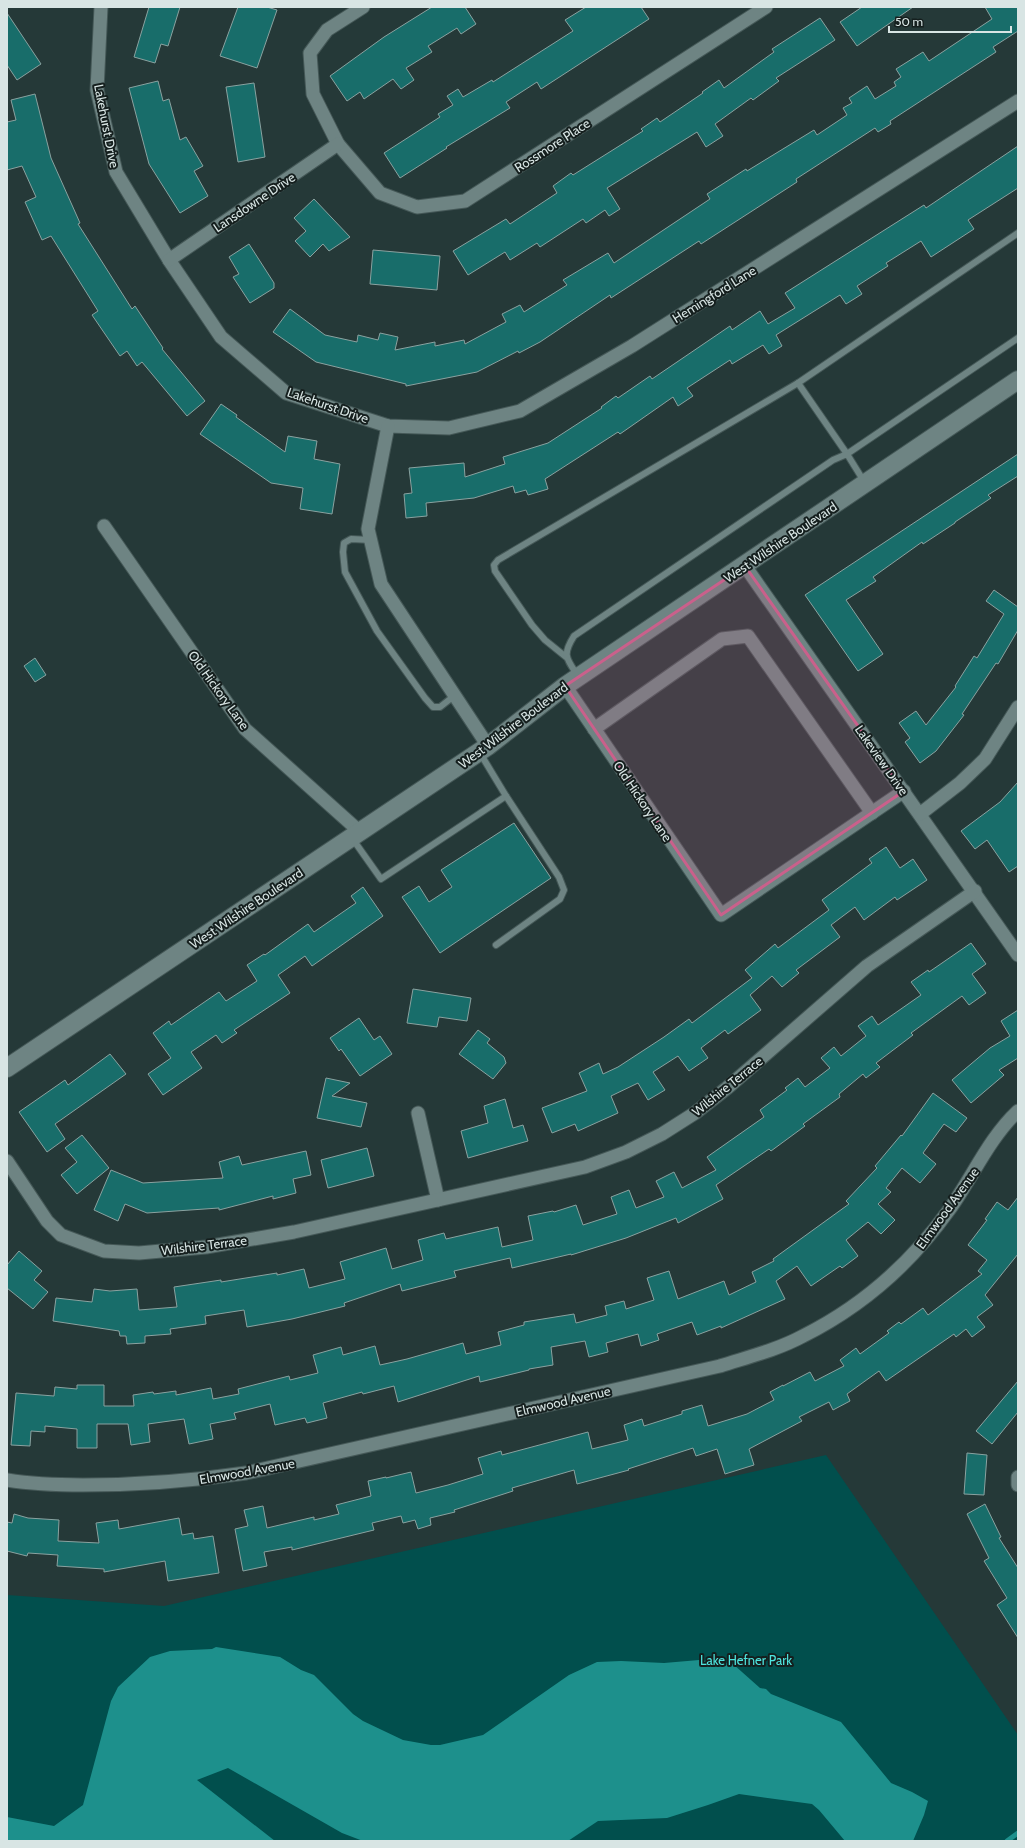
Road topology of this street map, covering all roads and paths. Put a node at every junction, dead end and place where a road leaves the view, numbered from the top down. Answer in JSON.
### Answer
{"nodes":[{"id":1,"x":101,"y":7,"type":"edge"},
{"id":2,"x":363,"y":7,"type":"edge"},
{"id":3,"x":766,"y":7,"type":"edge"},
{"id":4,"x":1018,"y":101,"type":"edge"},
{"id":5,"x":338,"y":144,"type":"junction"},
{"id":6,"x":1018,"y":233,"type":"edge"},
{"id":7,"x":169,"y":260,"type":"junction"},
{"id":8,"x":1018,"y":338,"type":"edge"},
{"id":9,"x":1018,"y":380,"type":"edge"},
{"id":10,"x":798,"y":383,"type":"junction"},
{"id":11,"x":388,"y":426,"type":"junction"},
{"id":12,"x":846,"y":454,"type":"junction"},
{"id":13,"x":866,"y":484,"type":"junction"},
{"id":14,"x":104,"y":526,"type":"dead end"},
{"id":15,"x":371,"y":540,"type":"junction"},
{"id":16,"x":745,"y":566,"type":"junction"},
{"id":17,"x":566,"y":657,"type":"junction"},
{"id":18,"x":572,"y":682,"type":"junction"},
{"id":19,"x":454,"y":696,"type":"junction"},
{"id":20,"x":1018,"y":707,"type":"edge"},
{"id":21,"x":594,"y":729,"type":"junction"},
{"id":22,"x":484,"y":749,"type":"junction"},
{"id":23,"x":904,"y":791,"type":"junction"},
{"id":24,"x":506,"y":796,"type":"junction"},
{"id":25,"x":872,"y":813,"type":"junction"},
{"id":26,"x":920,"y":814,"type":"junction"},
{"id":27,"x":355,"y":834,"type":"junction"},
{"id":28,"x":975,"y":891,"type":"junction"},
{"id":29,"x":496,"y":945,"type":"dead end"},
{"id":30,"x":1018,"y":955,"type":"edge"},
{"id":31,"x":7,"y":1068,"type":"edge"},
{"id":32,"x":1018,"y":1110,"type":"edge"},
{"id":33,"x":418,"y":1113,"type":"dead end"},
{"id":34,"x":7,"y":1161,"type":"edge"},
{"id":35,"x":438,"y":1200,"type":"junction"},
{"id":36,"x":1018,"y":1477,"type":"edge"},
{"id":37,"x":7,"y":1480,"type":"edge"},
{"id":38,"x":1018,"y":1485,"type":"edge"}],
"edges":[{"from":1,"to":7,"type":"street","name":"Lakehurst Drive"},
{"from":2,"to":5,"type":"street","name":"Rossmore Place"},
{"from":3,"to":5,"type":"street","name":"Rossmore Place"},
{"from":4,"to":11,"type":"street","name":"Hemingford Lane"},
{"from":5,"to":7,"type":"street","name":"Lansdowne Drive"},
{"from":6,"to":10,"type":"lane"},
{"from":7,"to":11,"type":"street","name":"Lakehurst Drive"},
{"from":8,"to":12,"type":"lane"},
{"from":9,"to":13,"type":"street","name":"West Wilshire Boulevard"},
{"from":10,"to":12,"type":"lane"},
{"from":10,"to":17,"type":"lane"},
{"from":11,"to":15,"type":"street"},
{"from":12,"to":13,"type":"lane"},
{"from":12,"to":17,"type":"lane"},
{"from":13,"to":16,"type":"street","name":"West Wilshire Boulevard"},
{"from":14,"to":27,"type":"street","name":"Old Hickory Lane"},
{"from":15,"to":19,"type":"street"},
{"from":15,"to":19,"type":"lane"},
{"from":16,"to":18,"type":"street","name":"West Wilshire Boulevard"},
{"from":16,"to":23,"type":"street","name":"Lakeview Drive"},
{"from":17,"to":18,"type":"lane"},
{"from":18,"to":21,"type":"street","name":"Old Hickory Lane"},
{"from":18,"to":22,"type":"street","name":"West Wilshire Boulevard"},
{"from":19,"to":22,"type":"street"},
{"from":20,"to":26,"type":"street"},
{"from":21,"to":25,"type":"street"},
{"from":21,"to":25,"type":"street","name":"Old Hickory Lane"},
{"from":22,"to":24,"type":"lane"},
{"from":22,"to":27,"type":"street","name":"West Wilshire Boulevard"},
{"from":23,"to":25,"type":"street"},
{"from":23,"to":26,"type":"street","name":"Lakeview Drive"},
{"from":24,"to":27,"type":"lane"},
{"from":24,"to":29,"type":"lane"},
{"from":26,"to":28,"type":"street","name":"Lakeview Drive"},
{"from":27,"to":31,"type":"street","name":"West Wilshire Boulevard"},
{"from":28,"to":30,"type":"street","name":"Lakeview Drive"},
{"from":28,"to":35,"type":"street","name":"Wilshire Terrace"},
{"from":32,"to":37,"type":"street","name":"Elmwood Avenue"},
{"from":33,"to":35,"type":"street"},
{"from":34,"to":35,"type":"street","name":"Wilshire Terrace"},
{"from":36,"to":38,"type":"street"}]}
